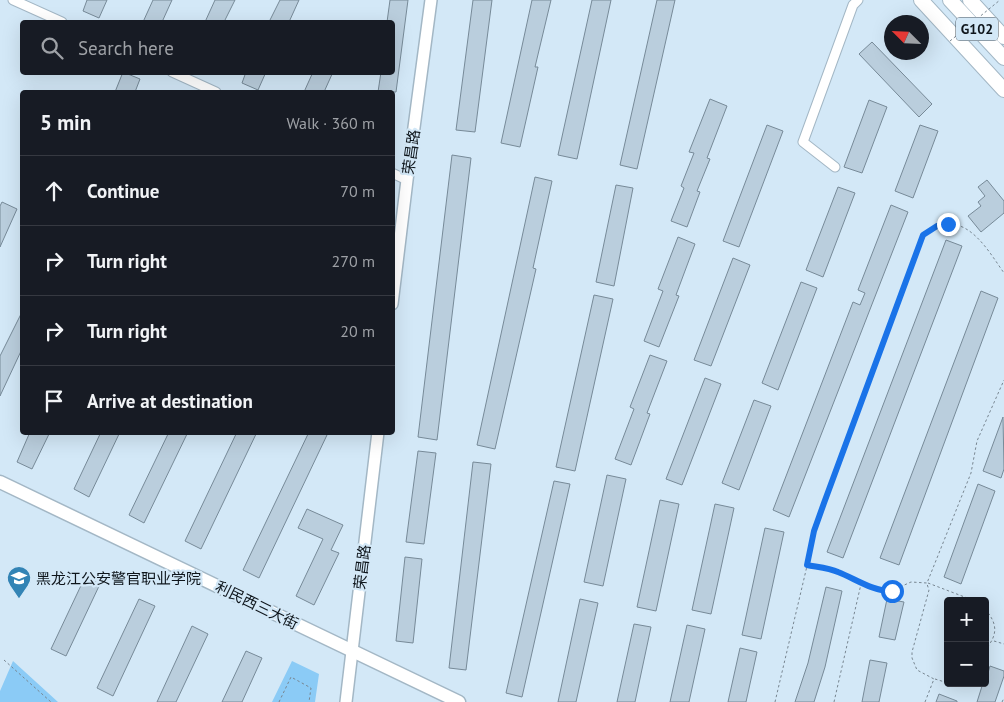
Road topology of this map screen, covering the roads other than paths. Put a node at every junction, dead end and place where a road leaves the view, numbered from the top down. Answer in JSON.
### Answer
{"nodes":[{"id":1,"x":13,"y":0,"type":"edge"},
{"id":2,"x":431,"y":0,"type":"edge"},
{"id":3,"x":858,"y":0,"type":"edge"},
{"id":4,"x":921,"y":0,"type":"edge"},
{"id":5,"x":950,"y":0,"type":"edge"},
{"id":6,"x":970,"y":0,"type":"edge"},
{"id":7,"x":58,"y":20,"type":"edge"},
{"id":8,"x":1004,"y":38,"type":"edge"},
{"id":9,"x":1004,"y":58,"type":"edge"},
{"id":10,"x":179,"y":75,"type":"edge"},
{"id":11,"x":212,"y":90,"type":"edge"},
{"id":12,"x":1004,"y":90,"type":"edge"},
{"id":13,"x":836,"y":166,"type":"dead end"},
{"id":14,"x":395,"y":174,"type":"edge"},
{"id":15,"x":407,"y":180,"type":"junction"},
{"id":16,"x":395,"y":279,"type":"edge"},
{"id":17,"x":378,"y":435,"type":"edge"},
{"id":18,"x":0,"y":482,"type":"edge"},
{"id":19,"x":0,"y":491,"type":"edge"},
{"id":20,"x":352,"y":654,"type":"junction"},
{"id":21,"x":346,"y":702,"type":"edge"},
{"id":22,"x":448,"y":702,"type":"edge"},
{"id":23,"x":459,"y":702,"type":"edge"}],
"edges":[{"from":1,"to":7,"type":"street"},
{"from":2,"to":15,"type":"street","name":"荣昌路"},
{"from":3,"to":13,"type":"street"},
{"from":4,"to":12,"type":"highway"},
{"from":5,"to":9,"type":"highway","number":"G102"},
{"from":6,"to":8,"type":"highway","number":"G102"},
{"from":10,"to":11,"type":"street"},
{"from":14,"to":15,"type":"street"},
{"from":15,"to":16,"type":"street","name":"荣昌路"},
{"from":17,"to":20,"type":"street","name":"荣昌路"},
{"from":18,"to":20,"type":"main road","name":"利民西三大街"},
{"from":19,"to":20,"type":"main road","name":"利民西三大街"},
{"from":20,"to":21,"type":"street","name":"荣昌路"},
{"from":20,"to":22,"type":"main road","name":"利民西三大街"},
{"from":20,"to":23,"type":"main road","name":"利民西三大街"}]}
